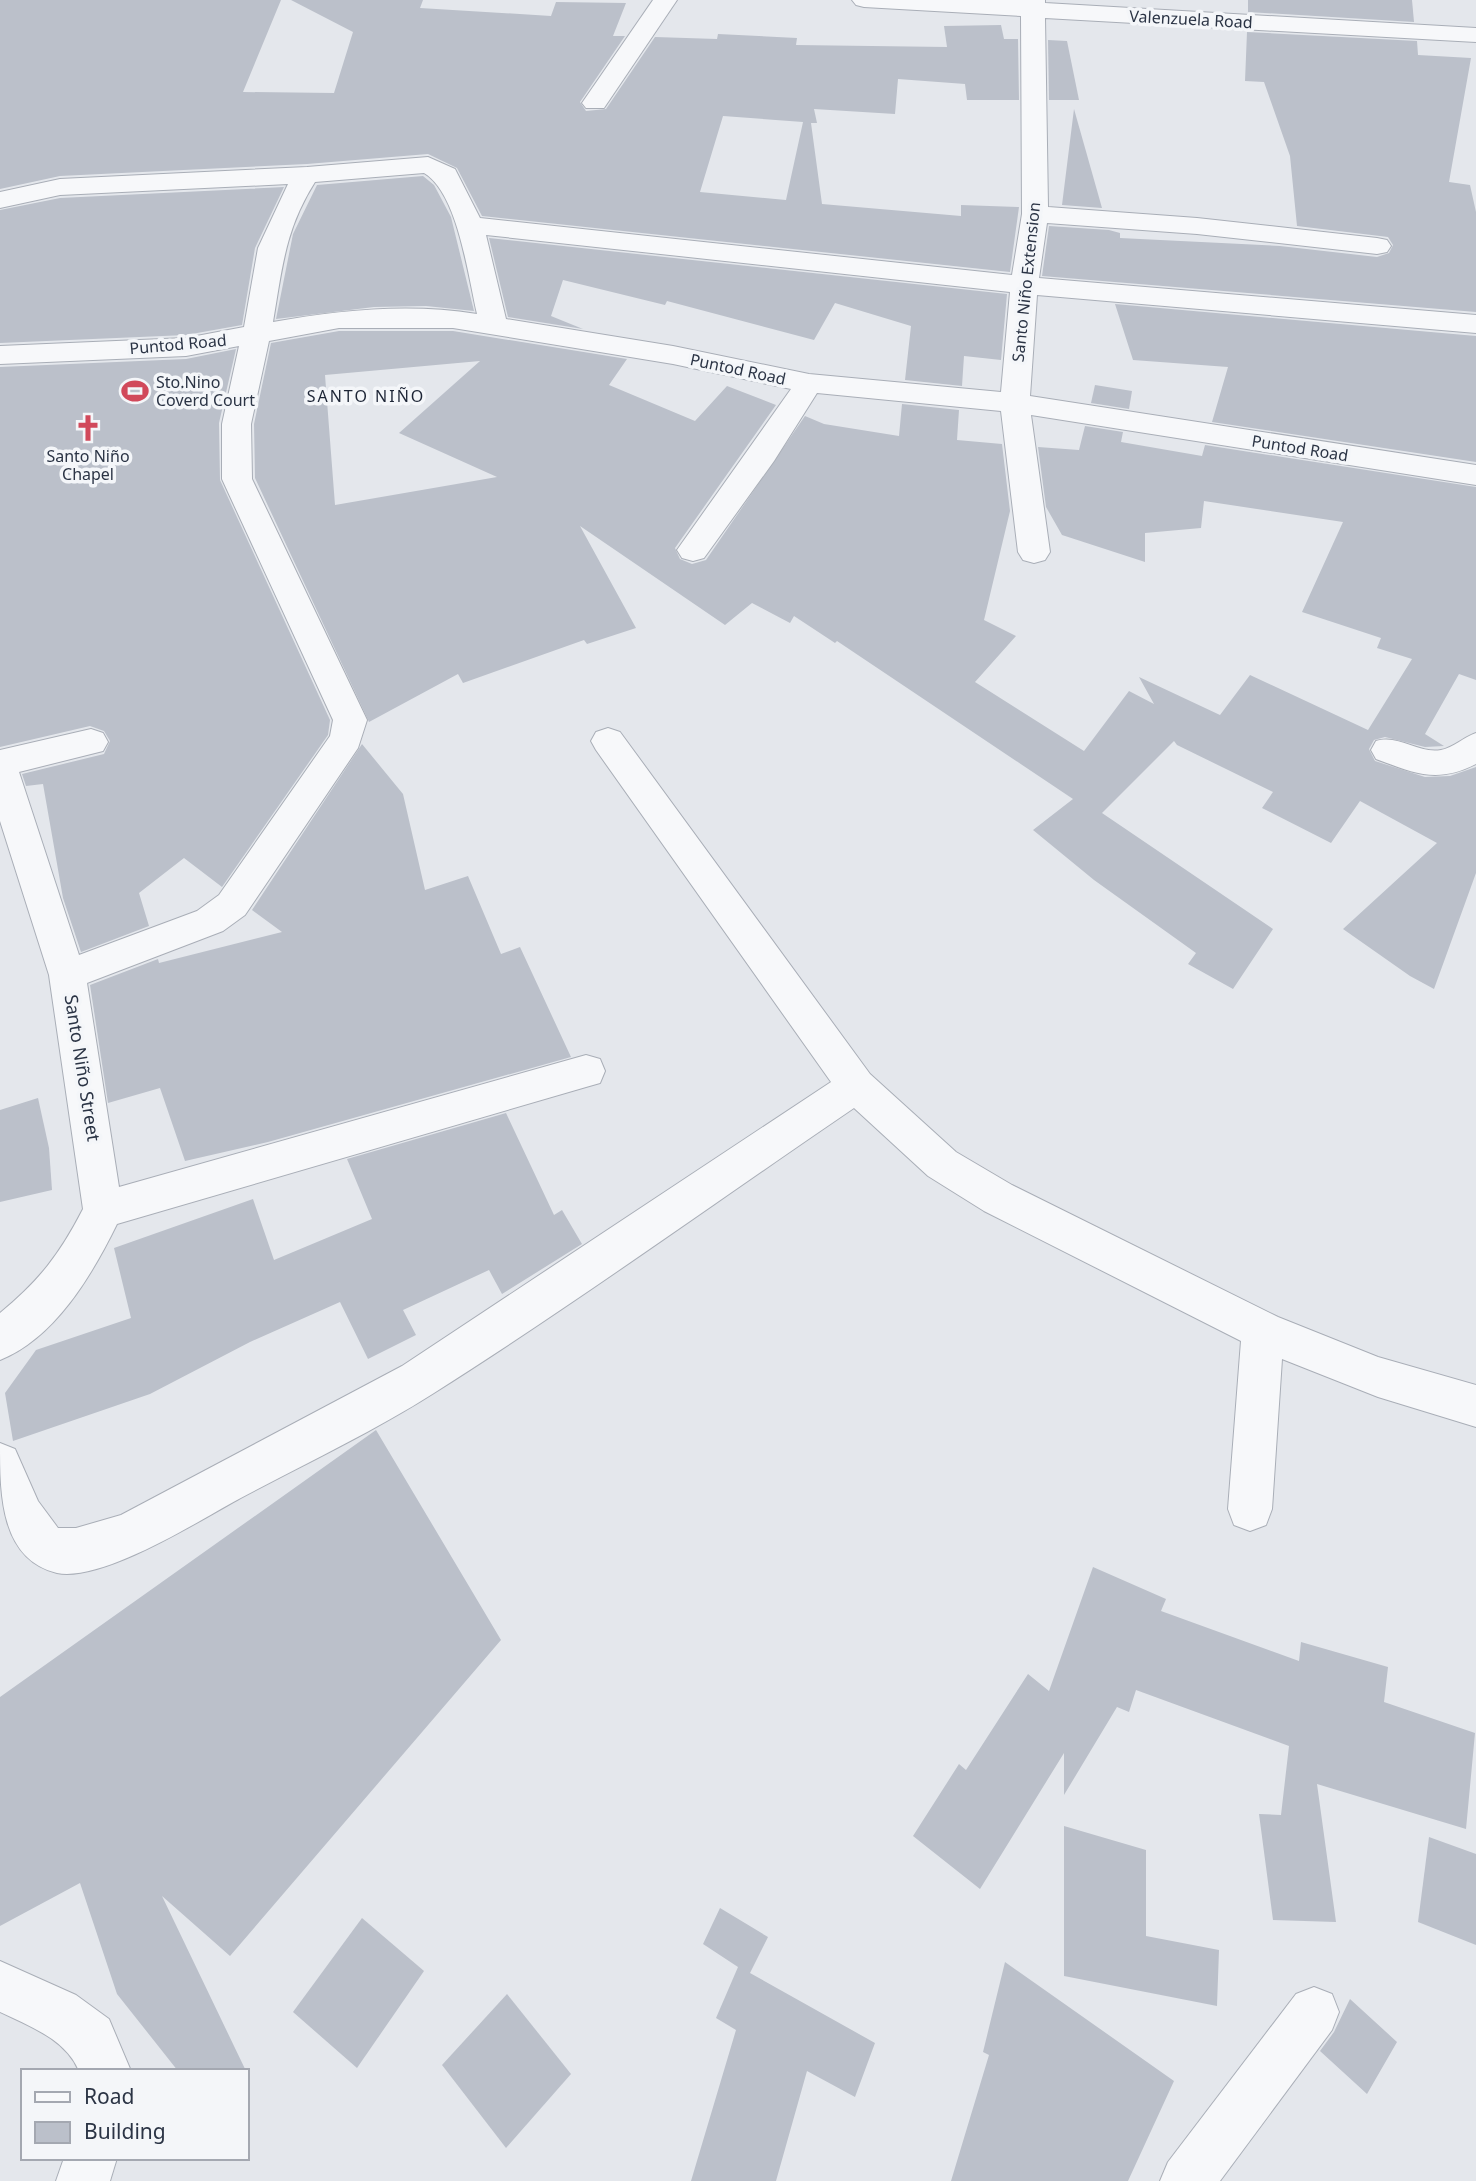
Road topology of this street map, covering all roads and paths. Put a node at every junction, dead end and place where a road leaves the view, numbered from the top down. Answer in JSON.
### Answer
{"nodes":[{"id":1,"x":664,"y":0,"type":"edge"},
{"id":2,"x":864,"y":0,"type":"edge"},
{"id":3,"x":1033,"y":5,"type":"edge"},
{"id":4,"x":1476,"y":35,"type":"edge"},
{"id":5,"x":594,"y":103,"type":"dead end"},
{"id":6,"x":307,"y":176,"type":"junction"},
{"id":7,"x":0,"y":200,"type":"edge"},
{"id":8,"x":1035,"y":214,"type":"junction"},
{"id":9,"x":470,"y":225,"type":"junction"},
{"id":10,"x":1377,"y":246,"type":"dead end"},
{"id":11,"x":1024,"y":285,"type":"junction"},
{"id":12,"x":493,"y":324,"type":"junction"},
{"id":13,"x":1476,"y":324,"type":"edge"},
{"id":14,"x":257,"y":335,"type":"junction"},
{"id":15,"x":0,"y":355,"type":"edge"},
{"id":16,"x":809,"y":383,"type":"junction"},
{"id":17,"x":1015,"y":402,"type":"junction"},
{"id":18,"x":1476,"y":475,"type":"edge"},
{"id":19,"x":693,"y":550,"type":"dead end"},
{"id":20,"x":1034,"y":552,"type":"dead end"},
{"id":21,"x":608,"y":741,"type":"dead end"},
{"id":22,"x":91,"y":742,"type":"dead end"},
{"id":23,"x":1476,"y":746,"type":"edge"},
{"id":24,"x":1388,"y":750,"type":"dead end"},
{"id":25,"x":0,"y":765,"type":"edge"},
{"id":26,"x":67,"y":975,"type":"junction"},
{"id":27,"x":586,"y":1071,"type":"dead end"},
{"id":28,"x":856,"y":1086,"type":"junction"},
{"id":29,"x":103,"y":1210,"type":"junction"},
{"id":30,"x":1263,"y":1331,"type":"junction"},
{"id":31,"x":0,"y":1340,"type":"edge"},
{"id":32,"x":1476,"y":1406,"type":"edge"},
{"id":33,"x":0,"y":1464,"type":"edge"},
{"id":34,"x":1250,"y":1508,"type":"dead end"},
{"id":35,"x":0,"y":1986,"type":"edge"},
{"id":36,"x":1314,"y":2012,"type":"dead end"},
{"id":37,"x":104,"y":2069,"type":"edge"},
{"id":38,"x":91,"y":2160,"type":"edge"},
{"id":39,"x":83,"y":2181,"type":"edge"},
{"id":40,"x":1187,"y":2181,"type":"edge"}],
"edges":[{"from":1,"to":5,"type":"street"},
{"from":2,"to":3,"type":"street","name":"Valenzuela Road"},
{"from":3,"to":4,"type":"street","name":"Valenzuela Road"},
{"from":3,"to":8,"type":"street","name":"Santo Niño Extension"},
{"from":6,"to":7,"type":"street"},
{"from":6,"to":9,"type":"street"},
{"from":6,"to":14,"type":"street"},
{"from":8,"to":10,"type":"street"},
{"from":8,"to":11,"type":"street","name":"Santo Niño Extension"},
{"from":9,"to":11,"type":"street"},
{"from":9,"to":12,"type":"street"},
{"from":11,"to":13,"type":"street"},
{"from":11,"to":17,"type":"street","name":"Santo Niño Extension"},
{"from":12,"to":14,"type":"street","name":"Puntod Road"},
{"from":12,"to":16,"type":"street","name":"Puntod Road"},
{"from":14,"to":15,"type":"street","name":"Puntod Road"},
{"from":14,"to":26,"type":"street"},
{"from":16,"to":17,"type":"street","name":"Puntod Road"},
{"from":16,"to":19,"type":"street"},
{"from":17,"to":18,"type":"street","name":"Puntod Road"},
{"from":17,"to":20,"type":"street","name":"Santo Niño Extension"},
{"from":21,"to":28,"type":"street"},
{"from":22,"to":25,"type":"street"},
{"from":23,"to":24,"type":"street"},
{"from":25,"to":26,"type":"street","name":"Santo Niño Street"},
{"from":26,"to":29,"type":"street","name":"Santo Niño Street"},
{"from":27,"to":29,"type":"street"},
{"from":28,"to":30,"type":"street"},
{"from":28,"to":33,"type":"street"},
{"from":29,"to":31,"type":"street"},
{"from":30,"to":32,"type":"street"},
{"from":30,"to":34,"type":"street"},
{"from":35,"to":37,"type":"street"},
{"from":36,"to":40,"type":"street"},
{"from":38,"to":39,"type":"street"}]}
